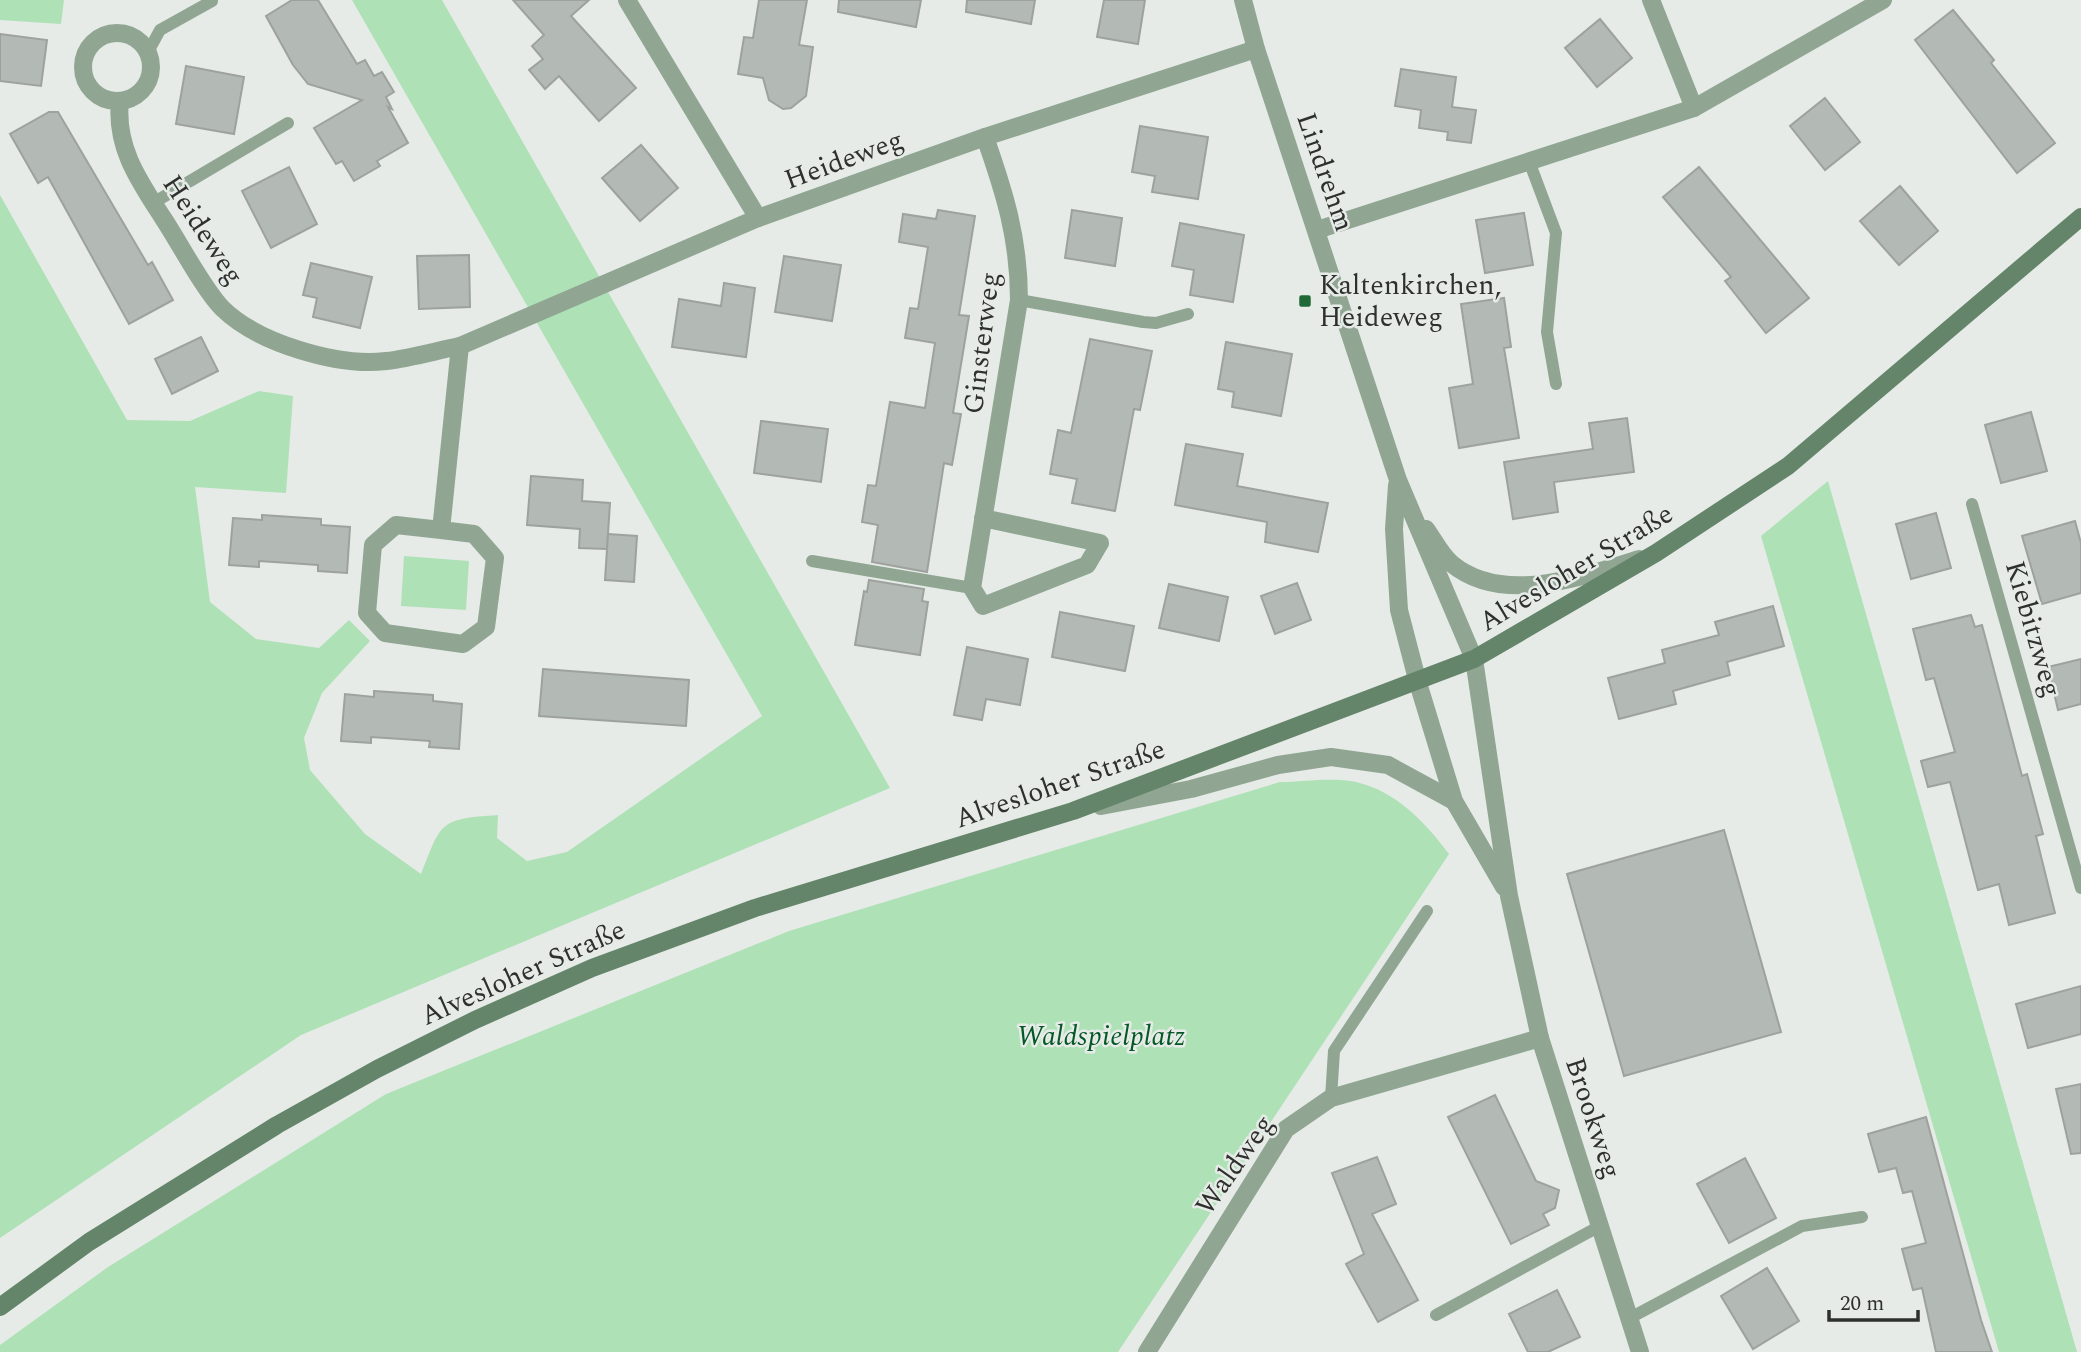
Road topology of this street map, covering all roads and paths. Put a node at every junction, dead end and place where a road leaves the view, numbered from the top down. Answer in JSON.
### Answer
{"nodes":[{"id":1,"x":1243,"y":0,"type":"edge"},
{"id":2,"x":1651,"y":0,"type":"edge"},
{"id":3,"x":1883,"y":0,"type":"edge"},
{"id":4,"x":212,"y":1,"type":"edge"},
{"id":5,"x":628,"y":1,"type":"edge"},
{"id":6,"x":1256,"y":49,"type":"junction"},
{"id":7,"x":148,"y":52,"type":"junction"},
{"id":8,"x":120,"y":101,"type":"junction"},
{"id":9,"x":1694,"y":107,"type":"junction"},
{"id":10,"x":288,"y":123,"type":"dead end"},
{"id":11,"x":985,"y":137,"type":"junction"},
{"id":12,"x":1529,"y":161,"type":"junction"},
{"id":13,"x":153,"y":203,"type":"junction"},
{"id":14,"x":2081,"y":217,"type":"edge"},
{"id":15,"x":758,"y":218,"type":"junction"},
{"id":16,"x":1317,"y":230,"type":"junction"},
{"id":17,"x":1019,"y":300,"type":"junction"},
{"id":18,"x":1188,"y":314,"type":"dead end"},
{"id":19,"x":460,"y":346,"type":"junction"},
{"id":20,"x":1556,"y":384,"type":"dead end"},
{"id":21,"x":1398,"y":480,"type":"junction"},
{"id":22,"x":1972,"y":504,"type":"dead end"},
{"id":23,"x":1407,"y":505,"type":"junction"},
{"id":24,"x":983,"y":518,"type":"junction"},
{"id":25,"x":441,"y":530,"type":"junction"},
{"id":26,"x":1656,"y":553,"type":"junction"},
{"id":27,"x":812,"y":561,"type":"dead end"},
{"id":28,"x":972,"y":588,"type":"junction"},
{"id":29,"x":1474,"y":659,"type":"junction"},
{"id":30,"x":1418,"y":683,"type":"junction"},
{"id":31,"x":1454,"y":801,"type":"junction"},
{"id":32,"x":1073,"y":811,"type":"junction"},
{"id":33,"x":2081,"y":888,"type":"edge"},
{"id":34,"x":1509,"y":896,"type":"junction"},
{"id":35,"x":1427,"y":911,"type":"dead end"},
{"id":36,"x":1540,"y":1038,"type":"junction"},
{"id":37,"x":1331,"y":1098,"type":"junction"},
{"id":38,"x":1862,"y":1217,"type":"dead end"},
{"id":39,"x":1600,"y":1226,"type":"junction"},
{"id":40,"x":0,"y":1307,"type":"edge"},
{"id":41,"x":1436,"y":1315,"type":"dead end"},
{"id":42,"x":1628,"y":1319,"type":"junction"},
{"id":43,"x":1147,"y":1352,"type":"edge"},
{"id":44,"x":1640,"y":1352,"type":"edge"}],
"edges":[{"from":1,"to":6,"type":"street","name":"Lindrehm"},
{"from":2,"to":9,"type":"street"},
{"from":3,"to":9,"type":"street"},
{"from":4,"to":7,"type":"lane"},
{"from":5,"to":15,"type":"street"},
{"from":6,"to":11,"type":"street","name":"Heideweg"},
{"from":6,"to":16,"type":"street","name":"Lindrehm"},
{"from":7,"to":8,"type":"street"},
{"from":7,"to":8,"type":"street"},
{"from":8,"to":13,"type":"street","name":"Heideweg"},
{"from":9,"to":12,"type":"street"},
{"from":10,"to":13,"type":"lane"},
{"from":11,"to":15,"type":"street","name":"Heideweg"},
{"from":11,"to":17,"type":"street","name":"Ginsterweg"},
{"from":12,"to":16,"type":"street"},
{"from":12,"to":20,"type":"lane"},
{"from":13,"to":19,"type":"street","name":"Heideweg"},
{"from":14,"to":26,"type":"street","name":"Alvesloher Straße"},
{"from":15,"to":19,"type":"street","name":"Heideweg"},
{"from":16,"to":21,"type":"street","name":"Lindrehm"},
{"from":17,"to":18,"type":"lane"},
{"from":17,"to":24,"type":"street","name":"Ginsterweg"},
{"from":19,"to":25,"type":"street"},
{"from":21,"to":23,"type":"street","name":"Lindrehm"},
{"from":21,"to":30,"type":"street","name":"Lindrehm"},
{"from":22,"to":33,"type":"lane","name":"Kiebitzweg"},
{"from":23,"to":26,"type":"street"},
{"from":23,"to":29,"type":"street","name":"Lindrehm"},
{"from":24,"to":28,"type":"street","name":"Ginsterweg"},
{"from":24,"to":28,"type":"street"},
{"from":25,"to":25,"type":"street"},
{"from":26,"to":29,"type":"street","name":"Alvesloher Straße"},
{"from":27,"to":28,"type":"lane"},
{"from":29,"to":30,"type":"street","name":"Alvesloher Straße"},
{"from":29,"to":34,"type":"street","name":"Brookweg"},
{"from":30,"to":31,"type":"street","name":"Brookweg"},
{"from":30,"to":32,"type":"street","name":"Alvesloher Straße"},
{"from":31,"to":32,"type":"street"},
{"from":31,"to":34,"type":"street","name":"Brookweg"},
{"from":32,"to":40,"type":"street","name":"Alvesloher Straße"},
{"from":34,"to":36,"type":"street","name":"Brookweg"},
{"from":35,"to":37,"type":"lane"},
{"from":36,"to":37,"type":"street","name":"Waldweg"},
{"from":36,"to":39,"type":"street","name":"Brookweg"},
{"from":37,"to":43,"type":"street","name":"Waldweg"},
{"from":38,"to":42,"type":"lane"},
{"from":39,"to":41,"type":"lane"},
{"from":39,"to":42,"type":"street","name":"Brookweg"},
{"from":42,"to":44,"type":"street","name":"Brookweg"}]}
